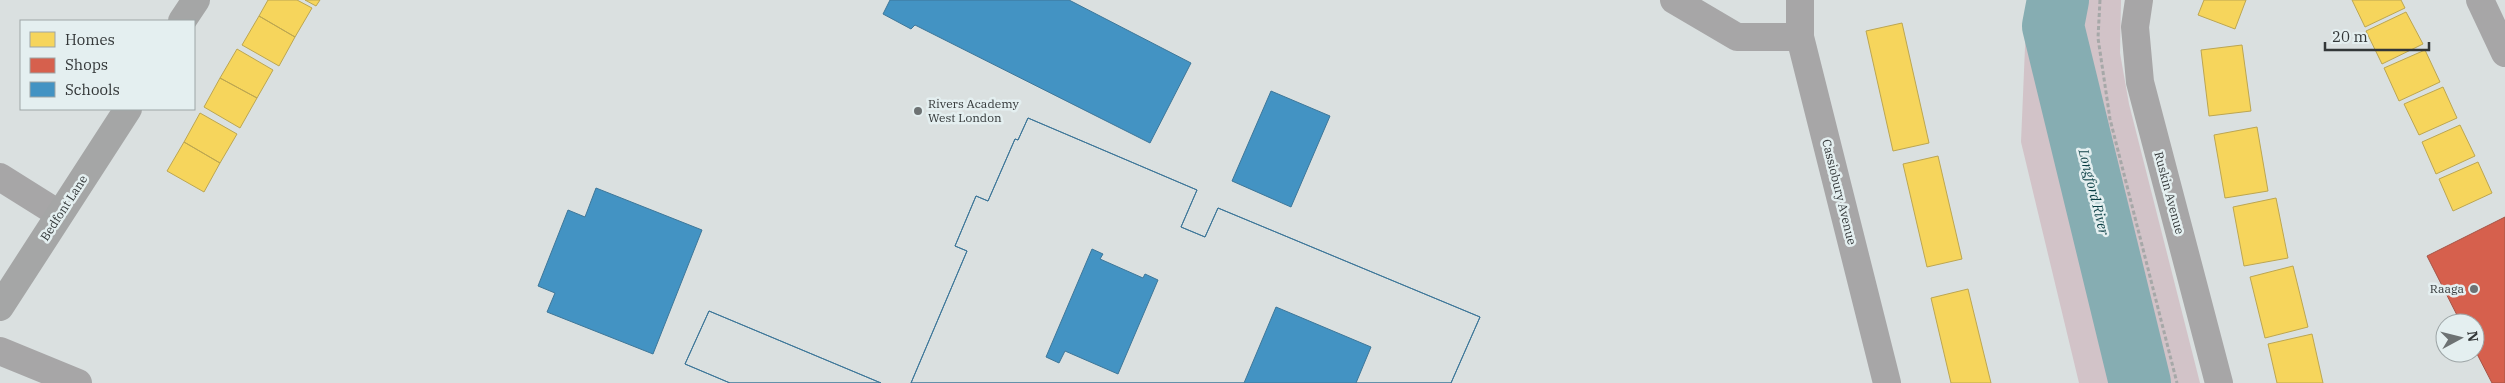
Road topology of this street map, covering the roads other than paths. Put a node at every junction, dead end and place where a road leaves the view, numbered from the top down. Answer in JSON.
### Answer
{"nodes":[{"id":1,"x":196,"y":0,"type":"edge"},
{"id":2,"x":1674,"y":0,"type":"edge"},
{"id":3,"x":1800,"y":0,"type":"edge"},
{"id":4,"x":2139,"y":0,"type":"edge"},
{"id":5,"x":2480,"y":0,"type":"edge"},
{"id":6,"x":183,"y":20,"type":"edge"},
{"id":7,"x":1800,"y":37,"type":"junction"},
{"id":8,"x":2505,"y":53,"type":"edge"},
{"id":9,"x":127,"y":110,"type":"edge"},
{"id":10,"x":0,"y":177,"type":"edge"},
{"id":11,"x":59,"y":214,"type":"junction"},
{"id":12,"x":0,"y":307,"type":"edge"},
{"id":13,"x":0,"y":351,"type":"edge"},
{"id":14,"x":78,"y":383,"type":"edge"},
{"id":15,"x":1887,"y":383,"type":"edge"},
{"id":16,"x":2219,"y":383,"type":"edge"}],
"edges":[{"from":1,"to":6,"type":"main road"},
{"from":2,"to":7,"type":"street"},
{"from":3,"to":7,"type":"street","name":"Cassiobury Avenue"},
{"from":4,"to":16,"type":"street","name":"Ruskin Avenue"},
{"from":5,"to":8,"type":"street"},
{"from":7,"to":15,"type":"street","name":"Cassiobury Avenue"},
{"from":9,"to":11,"type":"main road","name":"Bedfont Lane"},
{"from":10,"to":11,"type":"street"},
{"from":11,"to":12,"type":"main road","name":"Bedfont Lane"},
{"from":13,"to":14,"type":"street"}]}
